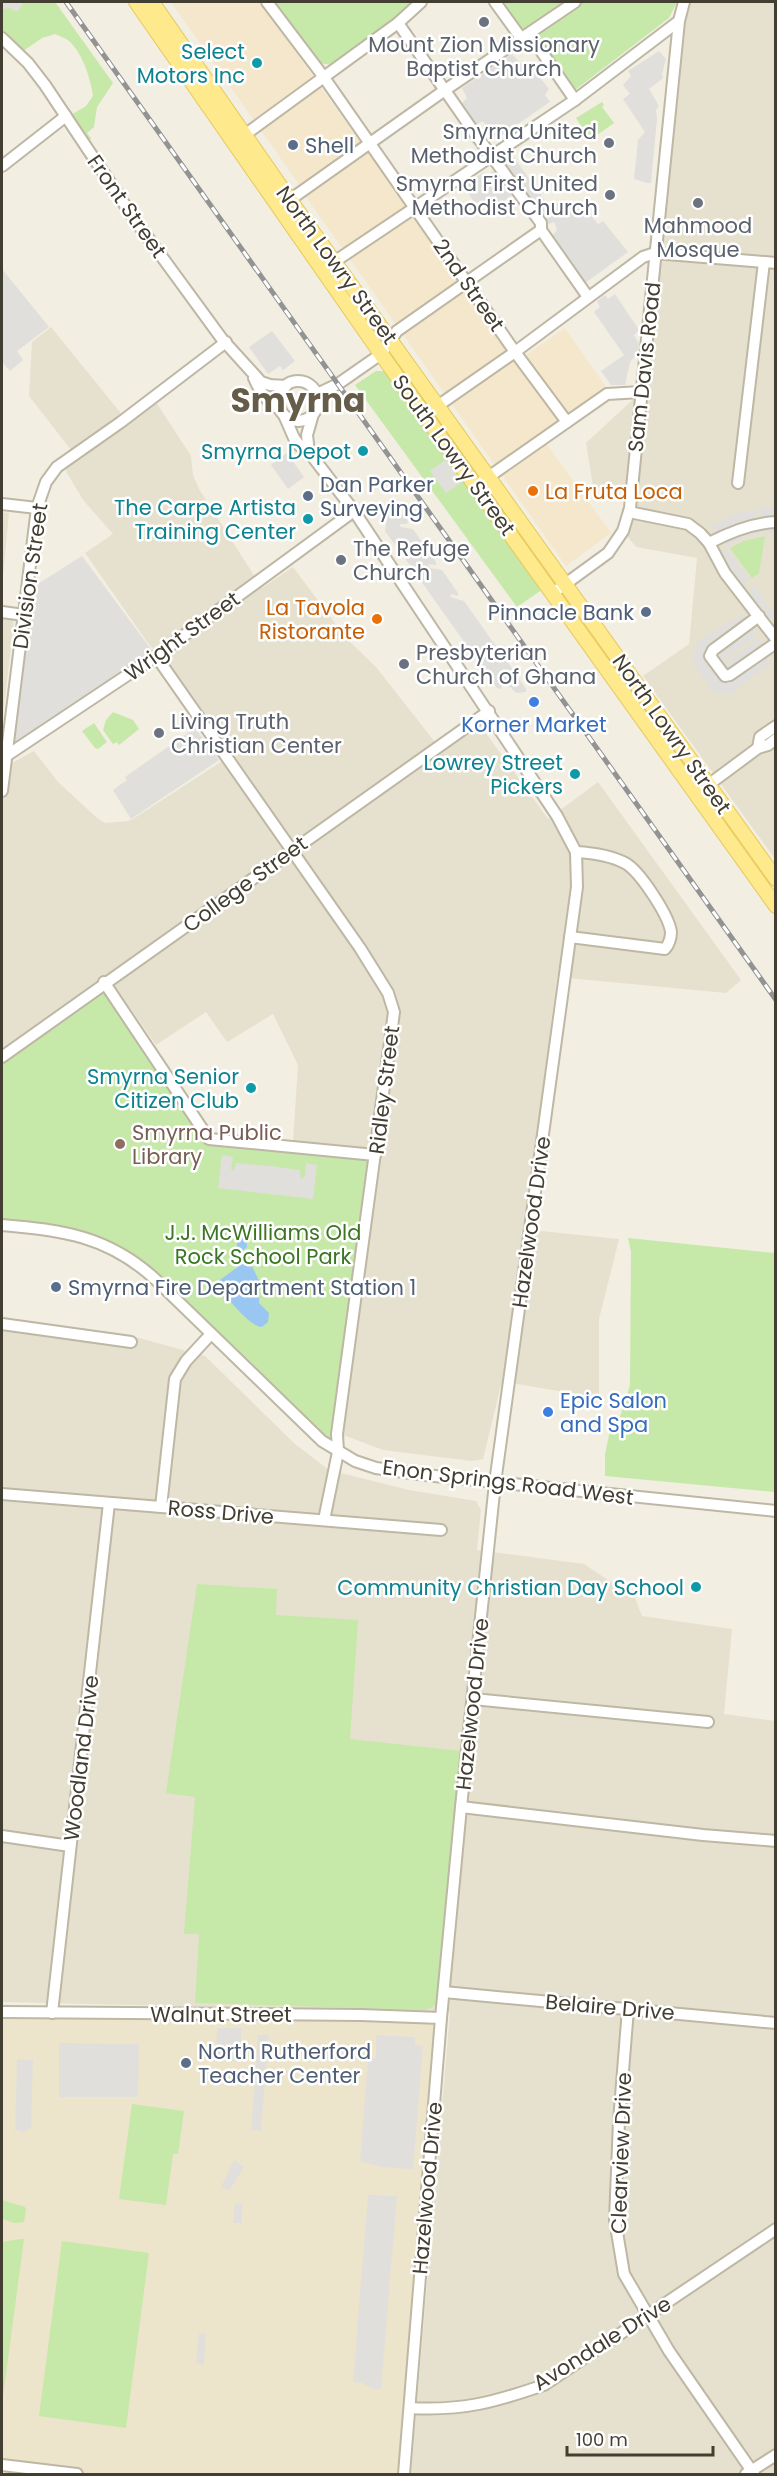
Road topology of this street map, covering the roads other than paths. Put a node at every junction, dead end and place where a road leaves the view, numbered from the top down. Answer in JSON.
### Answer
{"nodes":[{"id":1,"x":136,"y":2,"type":"edge"},
{"id":2,"x":152,"y":2,"type":"edge"},
{"id":3,"x":267,"y":2,"type":"edge"},
{"id":4,"x":421,"y":2,"type":"edge"},
{"id":5,"x":495,"y":2,"type":"edge"},
{"id":6,"x":575,"y":2,"type":"edge"},
{"id":7,"x":684,"y":2,"type":"edge"},
{"id":8,"x":679,"y":21,"type":"junction"},
{"id":9,"x":398,"y":23,"type":"junction"},
{"id":10,"x":2,"y":38,"type":"edge"},
{"id":11,"x":521,"y":38,"type":"junction"},
{"id":12,"x":323,"y":76,"type":"junction"},
{"id":13,"x":445,"y":90,"type":"junction"},
{"id":14,"x":575,"y":100,"type":"junction"},
{"id":15,"x":66,"y":116,"type":"junction"},
{"id":16,"x":239,"y":139,"type":"junction"},
{"id":17,"x":370,"y":142,"type":"junction"},
{"id":18,"x":492,"y":156,"type":"junction"},
{"id":19,"x":2,"y":166,"type":"edge"},
{"id":20,"x":284,"y":204,"type":"junction"},
{"id":21,"x":415,"y":209,"type":"junction"},
{"id":22,"x":541,"y":230,"type":"junction"},
{"id":23,"x":655,"y":253,"type":"junction"},
{"id":24,"x":764,"y":262,"type":"junction"},
{"id":25,"x":776,"y":263,"type":"edge"},
{"id":26,"x":328,"y":266,"type":"junction"},
{"id":27,"x":466,"y":281,"type":"junction"},
{"id":28,"x":588,"y":297,"type":"junction"},
{"id":29,"x":390,"y":340,"type":"junction"},
{"id":30,"x":226,"y":342,"type":"junction"},
{"id":31,"x":515,"y":352,"type":"junction"},
{"id":32,"x":381,"y":354,"type":"junction"},
{"id":33,"x":253,"y":375,"type":"junction"},
{"id":34,"x":286,"y":386,"type":"junction"},
{"id":35,"x":641,"y":392,"type":"junction"},
{"id":36,"x":317,"y":394,"type":"junction"},
{"id":37,"x":438,"y":405,"type":"junction"},
{"id":38,"x":283,"y":413,"type":"junction"},
{"id":39,"x":313,"y":414,"type":"junction"},
{"id":40,"x":426,"y":414,"type":"junction"},
{"id":41,"x":567,"y":422,"type":"junction"},
{"id":42,"x":309,"y":452,"type":"junction"},
{"id":43,"x":489,"y":476,"type":"junction"},
{"id":44,"x":738,"y":483,"type":"dead end"},
{"id":45,"x":477,"y":485,"type":"junction"},
{"id":46,"x":2,"y":504,"type":"edge"},
{"id":47,"x":37,"y":508,"type":"junction"},
{"id":48,"x":354,"y":511,"type":"junction"},
{"id":49,"x":629,"y":512,"type":"junction"},
{"id":50,"x":776,"y":522,"type":"edge"},
{"id":51,"x":709,"y":543,"type":"junction"},
{"id":52,"x":566,"y":584,"type":"junction"},
{"id":53,"x":553,"y":593,"type":"junction"},
{"id":54,"x":2,"y":612,"type":"edge"},
{"id":55,"x":24,"y":615,"type":"junction"},
{"id":56,"x":759,"y":616,"type":"junction"},
{"id":57,"x":776,"y":641,"type":"edge"},
{"id":58,"x":156,"y":656,"type":"junction"},
{"id":59,"x":489,"y":711,"type":"junction"},
{"id":60,"x":776,"y":726,"type":"edge"},
{"id":61,"x":776,"y":739,"type":"edge"},
{"id":62,"x":758,"y":748,"type":"junction"},
{"id":63,"x":6,"y":756,"type":"junction"},
{"id":64,"x":708,"y":785,"type":"junction"},
{"id":65,"x":2,"y":791,"type":"edge"},
{"id":66,"x":696,"y":794,"type":"junction"},
{"id":67,"x":292,"y":850,"type":"junction"},
{"id":68,"x":576,"y":852,"type":"junction"},
{"id":69,"x":776,"y":879,"type":"edge"},
{"id":70,"x":776,"y":906,"type":"edge"},
{"id":71,"x":570,"y":937,"type":"junction"},
{"id":72,"x":104,"y":982,"type":"junction"},
{"id":73,"x":2,"y":1057,"type":"edge"},
{"id":74,"x":375,"y":1155,"type":"junction"},
{"id":75,"x":2,"y":1225,"type":"edge"},
{"id":76,"x":2,"y":1324,"type":"edge"},
{"id":77,"x":212,"y":1334,"type":"junction"},
{"id":78,"x":131,"y":1342,"type":"dead end"},
{"id":79,"x":338,"y":1452,"type":"junction"},
{"id":80,"x":495,"y":1483,"type":"junction"},
{"id":81,"x":2,"y":1494,"type":"edge"},
{"id":82,"x":109,"y":1503,"type":"junction"},
{"id":83,"x":161,"y":1507,"type":"junction"},
{"id":84,"x":776,"y":1511,"type":"edge"},
{"id":85,"x":324,"y":1520,"type":"junction"},
{"id":86,"x":441,"y":1530,"type":"dead end"},
{"id":87,"x":473,"y":1699,"type":"junction"},
{"id":88,"x":708,"y":1722,"type":"dead end"},
{"id":89,"x":461,"y":1807,"type":"junction"},
{"id":90,"x":2,"y":1836,"type":"edge"},
{"id":91,"x":776,"y":1840,"type":"edge"},
{"id":92,"x":70,"y":1845,"type":"junction"},
{"id":93,"x":444,"y":1992,"type":"junction"},
{"id":94,"x":628,"y":2009,"type":"junction"},
{"id":95,"x":2,"y":2012,"type":"edge"},
{"id":96,"x":52,"y":2013,"type":"junction"},
{"id":97,"x":441,"y":2018,"type":"junction"},
{"id":98,"x":776,"y":2023,"type":"edge"},
{"id":99,"x":776,"y":2229,"type":"edge"},
{"id":100,"x":648,"y":2315,"type":"junction"},
{"id":101,"x":410,"y":2408,"type":"junction"},
{"id":102,"x":776,"y":2455,"type":"edge"},
{"id":103,"x":2,"y":2465,"type":"edge"},
{"id":104,"x":751,"y":2473,"type":"edge"},
{"id":105,"x":76,"y":2475,"type":"edge"},
{"id":106,"x":404,"y":2475,"type":"edge"}],
"edges":[{"from":1,"to":16,"type":"main road","name":"South Lowry Street"},
{"from":2,"to":16,"type":"main road"},
{"from":3,"to":12,"type":"street","name":"2nd Street"},
{"from":4,"to":9,"type":"street"},
{"from":5,"to":11,"type":"street"},
{"from":6,"to":11,"type":"street"},
{"from":7,"to":8,"type":"street","name":"Sam Davis Road"},
{"from":8,"to":14,"type":"street"},
{"from":8,"to":23,"type":"street","name":"Sam Davis Road"},
{"from":9,"to":12,"type":"street"},
{"from":9,"to":13,"type":"street"},
{"from":10,"to":15,"type":"street","name":"Front Street"},
{"from":11,"to":13,"type":"street"},
{"from":11,"to":14,"type":"street"},
{"from":12,"to":16,"type":"street"},
{"from":12,"to":17,"type":"street","name":"2nd Street"},
{"from":13,"to":17,"type":"street"},
{"from":13,"to":18,"type":"street"},
{"from":14,"to":18,"type":"street"},
{"from":15,"to":19,"type":"street"},
{"from":15,"to":30,"type":"street","name":"Front Street"},
{"from":16,"to":20,"type":"main road","name":"South Lowry Street"},
{"from":17,"to":20,"type":"street"},
{"from":17,"to":21,"type":"street","name":"2nd Street"},
{"from":18,"to":21,"type":"street"},
{"from":18,"to":22,"type":"street"},
{"from":20,"to":26,"type":"main road","name":"South Lowry Street"},
{"from":21,"to":26,"type":"street"},
{"from":21,"to":27,"type":"street","name":"2nd Street"},
{"from":22,"to":27,"type":"street"},
{"from":22,"to":28,"type":"street"},
{"from":23,"to":24,"type":"street"},
{"from":23,"to":28,"type":"street"},
{"from":23,"to":35,"type":"street","name":"Sam Davis Road"},
{"from":24,"to":25,"type":"street"},
{"from":24,"to":44,"type":"street"},
{"from":26,"to":29,"type":"main road","name":"North Lowry Street"},
{"from":26,"to":32,"type":"main road","name":"South Lowry Street"},
{"from":27,"to":29,"type":"street"},
{"from":27,"to":31,"type":"street","name":"2nd Street"},
{"from":28,"to":31,"type":"street"},
{"from":29,"to":32,"type":"street"},
{"from":29,"to":37,"type":"main road","name":"North Lowry Street"},
{"from":30,"to":33,"type":"street","name":"Front Street"},
{"from":30,"to":47,"type":"street","name":"Division Street"},
{"from":31,"to":37,"type":"street"},
{"from":31,"to":41,"type":"street","name":"2nd Street"},
{"from":32,"to":36,"type":"street"},
{"from":32,"to":40,"type":"main road","name":"South Lowry Street"},
{"from":33,"to":34,"type":"street","name":"Front Street"},
{"from":33,"to":38,"type":"street","name":"Front Street"},
{"from":34,"to":36,"type":"street","name":"Front Street"},
{"from":34,"to":38,"type":"street"},
{"from":35,"to":41,"type":"street"},
{"from":35,"to":49,"type":"street","name":"Sam Davis Road"},
{"from":36,"to":39,"type":"street"},
{"from":37,"to":40,"type":"street"},
{"from":37,"to":43,"type":"main road","name":"North Lowry Street"},
{"from":38,"to":39,"type":"street"},
{"from":38,"to":42,"type":"street","name":"Front Street"},
{"from":39,"to":42,"type":"street"},
{"from":40,"to":45,"type":"main road","name":"South Lowry Street"},
{"from":41,"to":43,"type":"street"},
{"from":42,"to":48,"type":"street","name":"Front Street"},
{"from":43,"to":45,"type":"street"},
{"from":43,"to":52,"type":"main road","name":"North Lowry Street"},
{"from":45,"to":53,"type":"main road","name":"South Lowry Street"},
{"from":46,"to":47,"type":"street"},
{"from":47,"to":55,"type":"street","name":"Division Street"},
{"from":48,"to":58,"type":"street","name":"Wright Street"},
{"from":48,"to":59,"type":"street","name":"Front Street"},
{"from":49,"to":51,"type":"street"},
{"from":49,"to":52,"type":"street","name":"Sam Davis Road"},
{"from":50,"to":51,"type":"street"},
{"from":51,"to":56,"type":"street"},
{"from":52,"to":53,"type":"street","name":"Sam Davis Road"},
{"from":52,"to":64,"type":"main road","name":"North Lowry Street"},
{"from":53,"to":66,"type":"main road","name":"South Lowry Street"},
{"from":54,"to":55,"type":"street"},
{"from":55,"to":63,"type":"street","name":"Division Street"},
{"from":56,"to":57,"type":"street"},
{"from":56,"to":57,"type":"street"},
{"from":58,"to":63,"type":"street","name":"Wright Street"},
{"from":58,"to":67,"type":"street","name":"Ridley Street"},
{"from":59,"to":67,"type":"street","name":"College Street"},
{"from":59,"to":68,"type":"street","name":"Hazelwood Drive"},
{"from":60,"to":62,"type":"street"},
{"from":61,"to":62,"type":"street"},
{"from":62,"to":64,"type":"street"},
{"from":63,"to":65,"type":"street","name":"Division Street"},
{"from":64,"to":66,"type":"street"},
{"from":64,"to":69,"type":"main road","name":"North Lowry Street"},
{"from":66,"to":70,"type":"main road","name":"South Lowry Street"},
{"from":67,"to":72,"type":"street","name":"College Street"},
{"from":67,"to":74,"type":"street","name":"Ridley Street"},
{"from":68,"to":71,"type":"street","name":"Hazelwood Drive"},
{"from":68,"to":71,"type":"street"},
{"from":71,"to":80,"type":"street","name":"Hazelwood Drive"},
{"from":72,"to":73,"type":"street","name":"College Street"},
{"from":72,"to":74,"type":"street"},
{"from":74,"to":79,"type":"street","name":"Ridley Street"},
{"from":75,"to":77,"type":"street","name":"Enon Springs Road West"},
{"from":76,"to":78,"type":"street"},
{"from":77,"to":79,"type":"street","name":"Enon Springs Road West"},
{"from":77,"to":83,"type":"street"},
{"from":79,"to":80,"type":"street","name":"Enon Springs Road West"},
{"from":79,"to":85,"type":"street","name":"Ridley Street"},
{"from":80,"to":84,"type":"street","name":"Enon Springs Road West"},
{"from":80,"to":87,"type":"street","name":"Hazelwood Drive"},
{"from":81,"to":82,"type":"street","name":"Ross Drive"},
{"from":82,"to":83,"type":"street","name":"Ross Drive"},
{"from":82,"to":92,"type":"street","name":"Woodland Drive"},
{"from":83,"to":85,"type":"street","name":"Ross Drive"},
{"from":85,"to":86,"type":"street","name":"Ross Drive"},
{"from":87,"to":88,"type":"street"},
{"from":87,"to":89,"type":"street","name":"Hazelwood Drive"},
{"from":89,"to":91,"type":"street"},
{"from":89,"to":93,"type":"street","name":"Hazelwood Drive"},
{"from":90,"to":92,"type":"street"},
{"from":92,"to":96,"type":"street","name":"Woodland Drive"},
{"from":93,"to":94,"type":"street","name":"Belaire Drive"},
{"from":93,"to":97,"type":"street","name":"Hazelwood Drive"},
{"from":94,"to":98,"type":"street","name":"Belaire Drive"},
{"from":94,"to":100,"type":"street","name":"Clearview Drive"},
{"from":95,"to":96,"type":"street","name":"Walnut Street"},
{"from":96,"to":97,"type":"street","name":"Walnut Street"},
{"from":97,"to":101,"type":"street","name":"Hazelwood Drive"},
{"from":99,"to":100,"type":"street","name":"Avondale Drive"},
{"from":100,"to":101,"type":"street","name":"Avondale Drive"},
{"from":100,"to":104,"type":"street","name":"Clearview Drive"},
{"from":101,"to":106,"type":"street","name":"Hazelwood Drive"},
{"from":102,"to":104,"type":"street"},
{"from":103,"to":105,"type":"street"}]}
